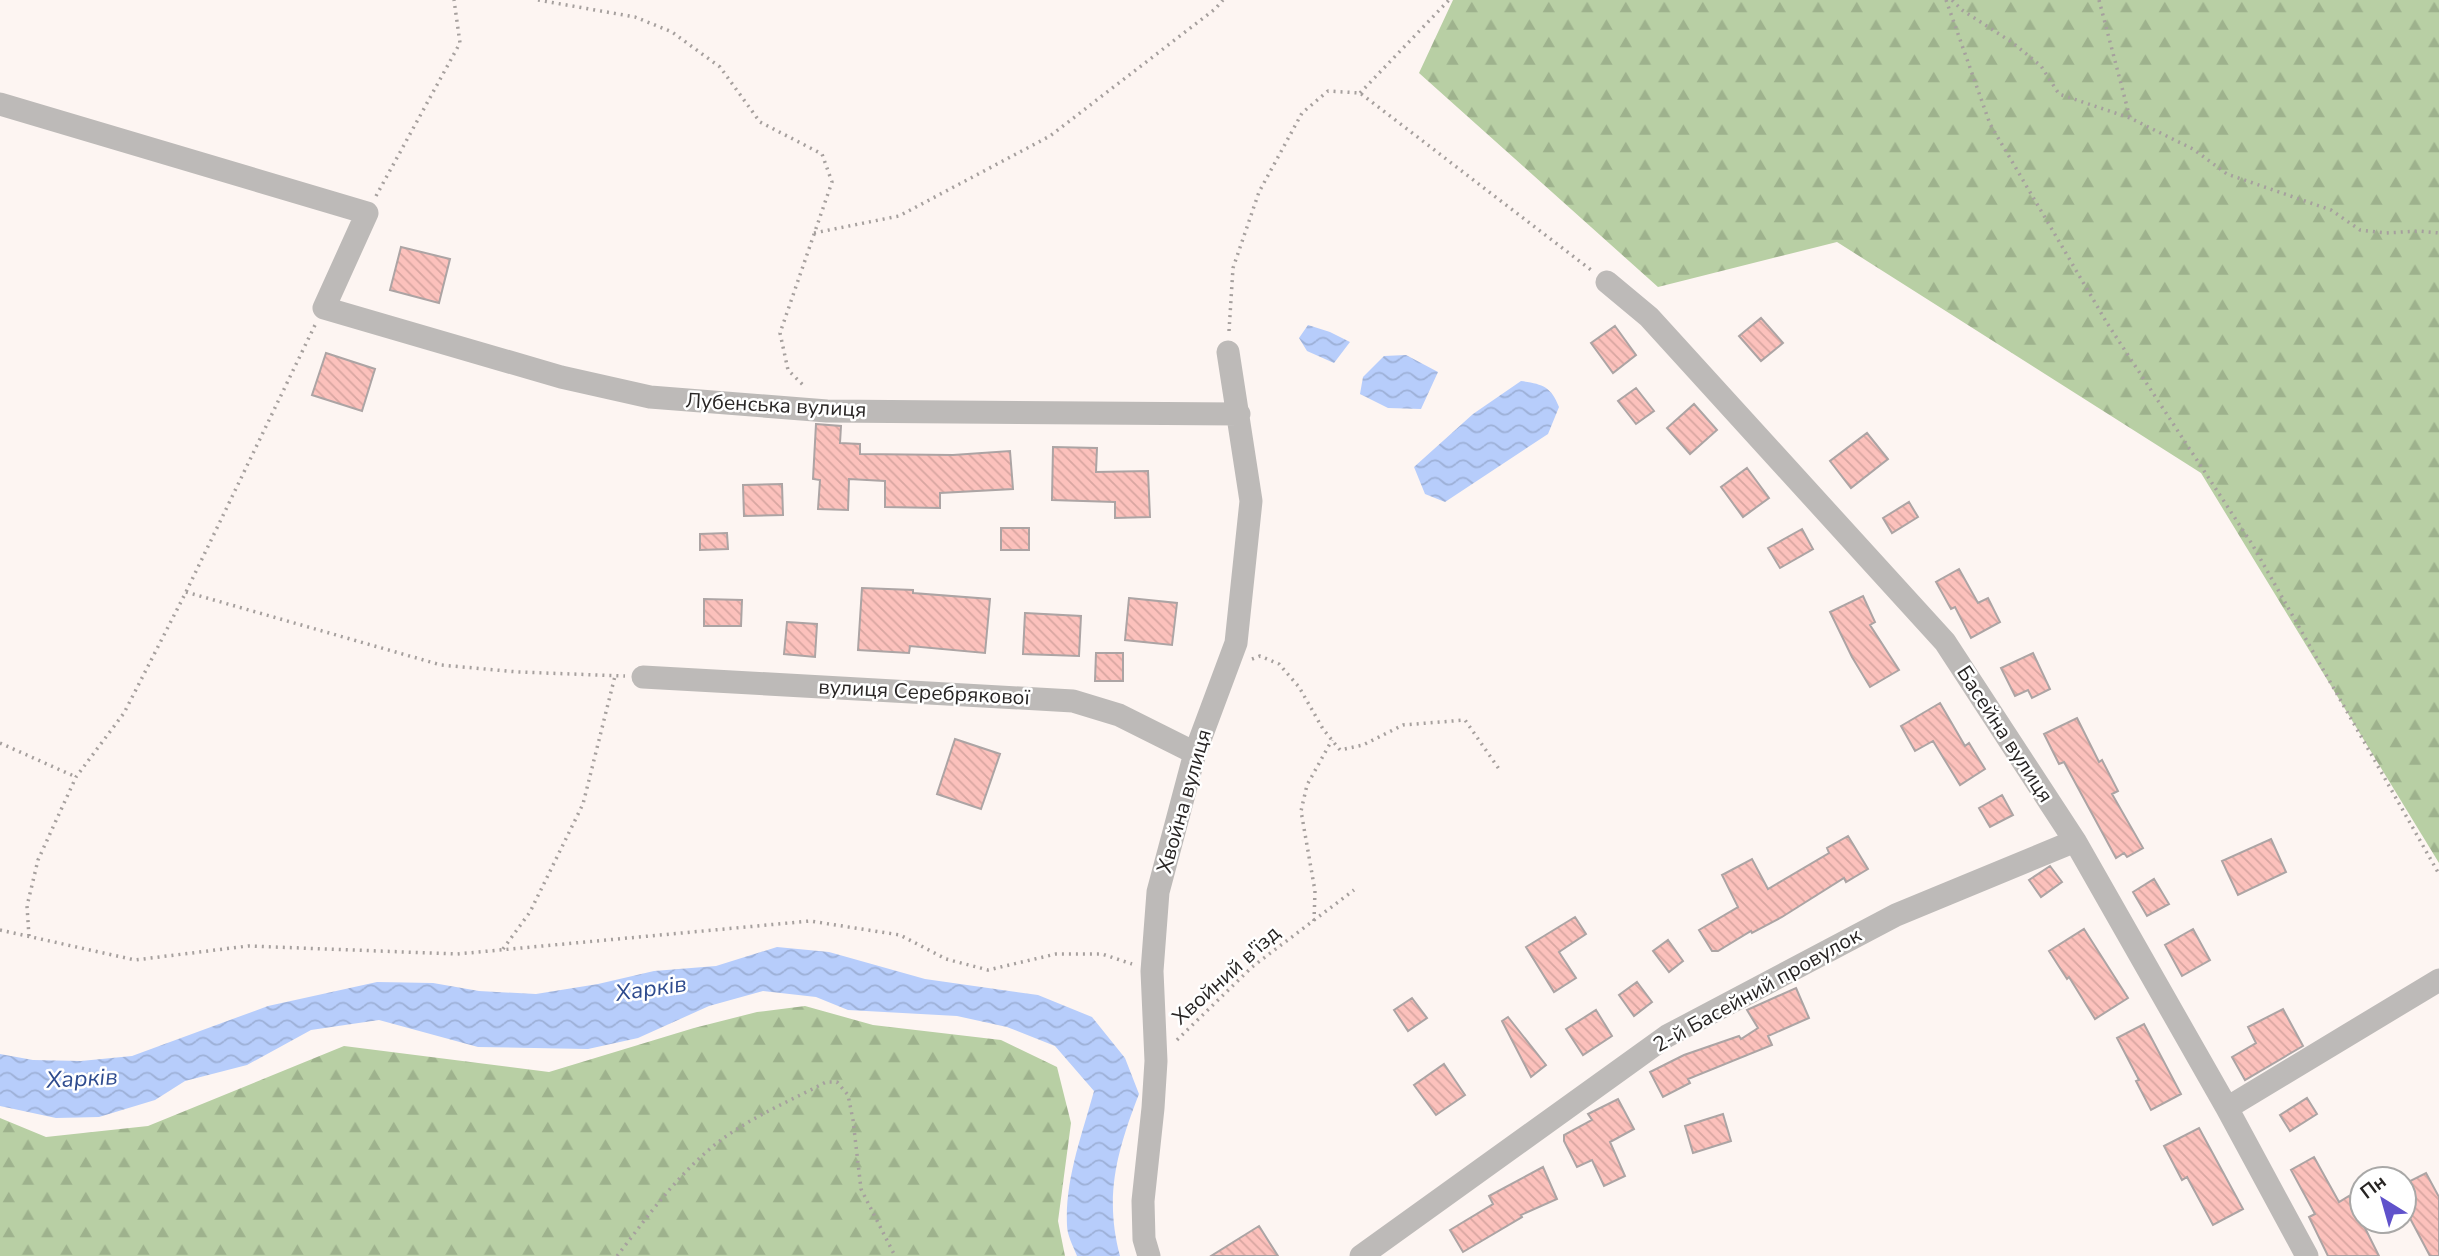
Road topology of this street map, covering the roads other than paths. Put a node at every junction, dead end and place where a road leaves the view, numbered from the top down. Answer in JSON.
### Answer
{"nodes":[{"id":1,"x":0,"y":104,"type":"edge"},
{"id":2,"x":1607,"y":282,"type":"road end"},
{"id":3,"x":1228,"y":352,"type":"road end"},
{"id":4,"x":1239,"y":414,"type":"junction"},
{"id":5,"x":643,"y":677,"type":"dead end"},
{"id":6,"x":1195,"y":753,"type":"junction"},
{"id":7,"x":2075,"y":841,"type":"junction"},
{"id":8,"x":2439,"y":980,"type":"edge"},
{"id":9,"x":2227,"y":1108,"type":"junction"},
{"id":10,"x":1149,"y":1256,"type":"edge"},
{"id":11,"x":1361,"y":1256,"type":"edge"},
{"id":12,"x":2307,"y":1256,"type":"edge"}],
"edges":[{"from":1,"to":4,"type":"street","name":"Лубeнська вулиця"},
{"from":2,"to":7,"type":"street","name":"Басейна вулиця"},
{"from":3,"to":4,"type":"street","name":"Хвойна вулиця"},
{"from":4,"to":6,"type":"street","name":"Хвойна вулиця"},
{"from":5,"to":6,"type":"street","name":"вулиця Серебрякової"},
{"from":6,"to":10,"type":"street","name":"Хвойна вулиця"},
{"from":7,"to":9,"type":"street","name":"Басейна вулиця"},
{"from":7,"to":11,"type":"street","name":"2-й Басейний провулок"},
{"from":8,"to":9,"type":"street"},
{"from":9,"to":12,"type":"street","name":"Басейна вулиця"}]}
